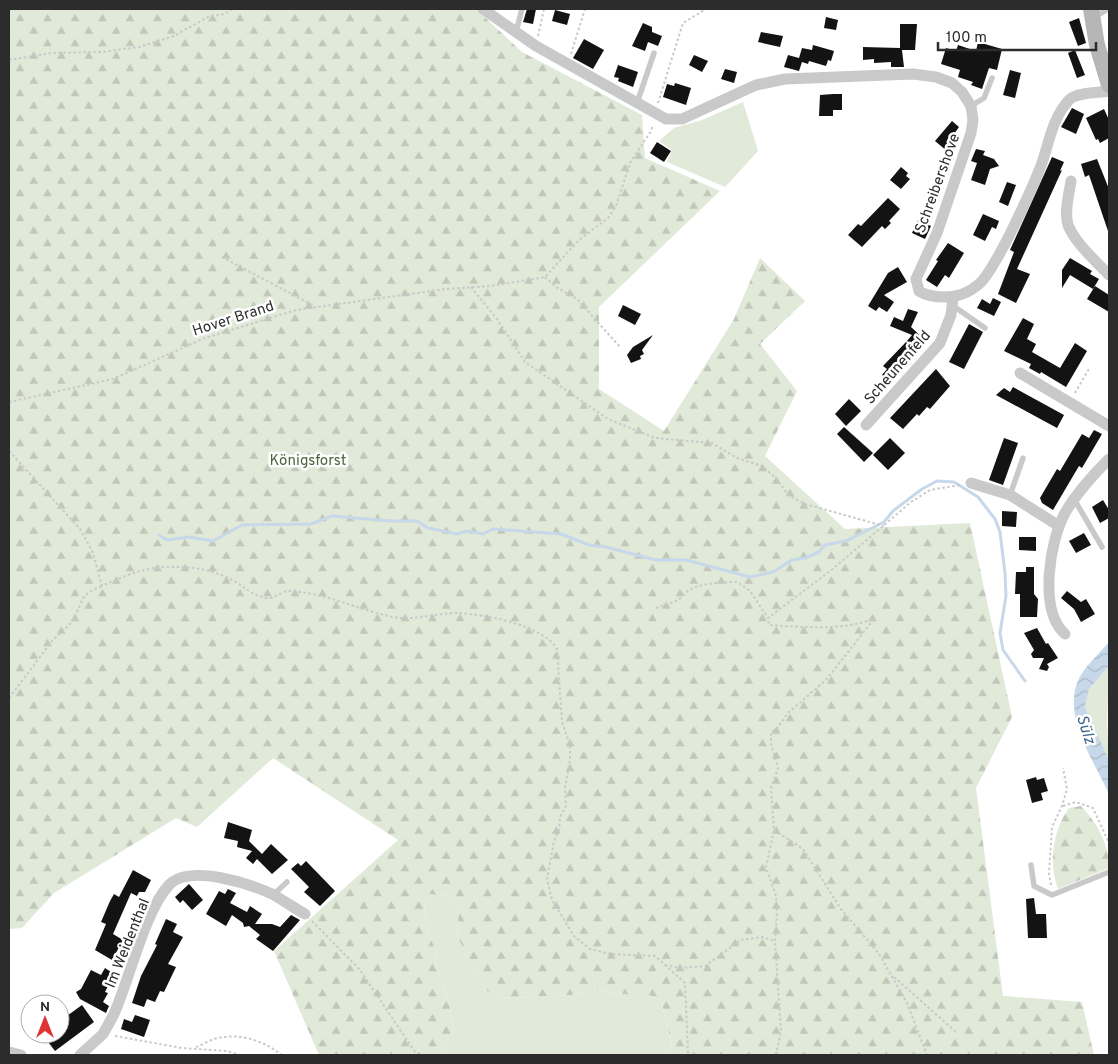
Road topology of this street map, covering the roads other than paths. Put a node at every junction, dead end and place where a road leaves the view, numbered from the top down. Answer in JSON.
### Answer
{"nodes":[{"id":1,"x":484,"y":9,"type":"edge"},
{"id":2,"x":522,"y":9,"type":"edge"},
{"id":3,"x":1108,"y":9,"type":"edge"},
{"id":4,"x":1094,"y":12,"type":"edge"},
{"id":5,"x":1109,"y":17,"type":"edge"},
{"id":6,"x":516,"y":32,"type":"junction"},
{"id":7,"x":654,"y":53,"type":"dead end"},
{"id":8,"x":992,"y":78,"type":"dead end"},
{"id":9,"x":1109,"y":85,"type":"edge"},
{"id":10,"x":1109,"y":91,"type":"edge"},
{"id":11,"x":637,"y":103,"type":"junction"},
{"id":12,"x":971,"y":106,"type":"junction"},
{"id":13,"x":1071,"y":181,"type":"dead end"},
{"id":14,"x":1109,"y":275,"type":"edge"},
{"id":15,"x":952,"y":301,"type":"junction"},
{"id":16,"x":985,"y":328,"type":"dead end"},
{"id":17,"x":1020,"y":374,"type":"dead end"},
{"id":18,"x":866,"y":425,"type":"dead end"},
{"id":19,"x":1109,"y":426,"type":"edge"},
{"id":20,"x":1023,"y":458,"type":"dead end"},
{"id":21,"x":1109,"y":459,"type":"edge"},
{"id":22,"x":971,"y":483,"type":"road end"},
{"id":23,"x":1010,"y":495,"type":"junction"},
{"id":24,"x":1074,"y":499,"type":"junction"},
{"id":25,"x":1059,"y":526,"type":"junction"},
{"id":26,"x":1102,"y":546,"type":"dead end"},
{"id":27,"x":1065,"y":634,"type":"dead end"},
{"id":28,"x":1031,"y":865,"type":"dead end"},
{"id":29,"x":1109,"y":872,"type":"edge"},
{"id":30,"x":287,"y":882,"type":"dead end"},
{"id":31,"x":273,"y":895,"type":"junction"},
{"id":32,"x":305,"y":914,"type":"road end"},
{"id":33,"x":9,"y":1052,"type":"edge"},
{"id":34,"x":21,"y":1055,"type":"edge"},
{"id":35,"x":80,"y":1055,"type":"edge"}],
"edges":[{"from":1,"to":6,"type":"street"},
{"from":2,"to":6,"type":"lane"},
{"from":3,"to":4,"type":"lane"},
{"from":4,"to":5,"type":"lane"},
{"from":4,"to":9,"type":"main road"},
{"from":6,"to":11,"type":"street"},
{"from":7,"to":11,"type":"lane"},
{"from":8,"to":12,"type":"lane"},
{"from":10,"to":15,"type":"street","name":"Schreibershove"},
{"from":11,"to":12,"type":"street"},
{"from":12,"to":15,"type":"street","name":"Schreibershove"},
{"from":13,"to":14,"type":"street"},
{"from":15,"to":16,"type":"lane"},
{"from":15,"to":18,"type":"street","name":"Scheunenfeld"},
{"from":17,"to":19,"type":"street"},
{"from":20,"to":23,"type":"lane"},
{"from":21,"to":24,"type":"street"},
{"from":22,"to":23,"type":"street"},
{"from":23,"to":25,"type":"street"},
{"from":24,"to":25,"type":"street"},
{"from":24,"to":26,"type":"lane"},
{"from":25,"to":27,"type":"street"},
{"from":28,"to":29,"type":"lane"},
{"from":30,"to":31,"type":"lane"},
{"from":31,"to":32,"type":"street","name":"Im Weidenthal"},
{"from":31,"to":35,"type":"street","name":"Im Weidenthal"},
{"from":33,"to":34,"type":"street"}]}
